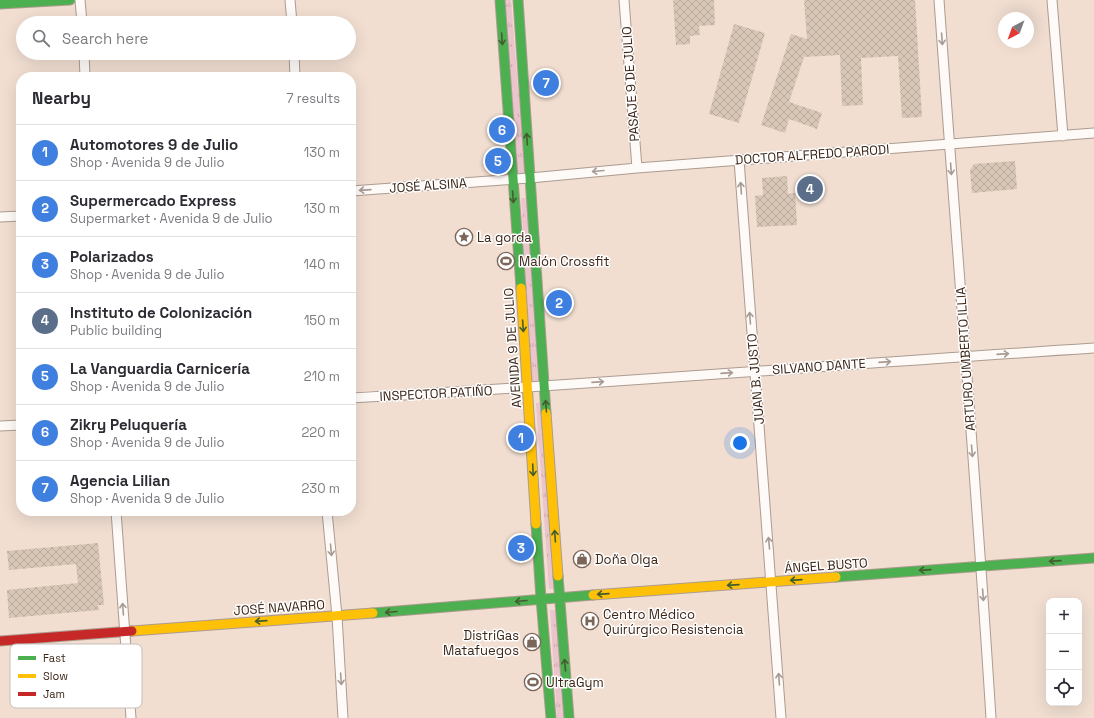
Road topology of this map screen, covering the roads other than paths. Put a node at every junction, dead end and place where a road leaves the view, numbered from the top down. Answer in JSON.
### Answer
{"nodes":[{"id":1,"x":70,"y":0,"type":"edge"},
{"id":2,"x":80,"y":0,"type":"edge"},
{"id":3,"x":290,"y":0,"type":"edge"},
{"id":4,"x":500,"y":0,"type":"edge"},
{"id":5,"x":518,"y":0,"type":"edge"},
{"id":6,"x":624,"y":0,"type":"edge"},
{"id":7,"x":939,"y":0,"type":"edge"},
{"id":8,"x":1052,"y":0,"type":"edge"},
{"id":9,"x":0,"y":4,"type":"edge"},
{"id":10,"x":81,"y":16,"type":"edge"},
{"id":11,"x":291,"y":16,"type":"edge"},
{"id":12,"x":84,"y":60,"type":"edge"},
{"id":13,"x":294,"y":60,"type":"edge"},
{"id":14,"x":85,"y":72,"type":"edge"},
{"id":15,"x":295,"y":72,"type":"edge"},
{"id":16,"x":1094,"y":133,"type":"edge"},
{"id":17,"x":1063,"y":136,"type":"junction"},
{"id":18,"x":949,"y":144,"type":"junction"},
{"id":19,"x":739,"y":160,"type":"junction"},
{"id":20,"x":637,"y":168,"type":"junction"},
{"id":21,"x":530,"y":178,"type":"junction"},
{"id":22,"x":512,"y":179,"type":"junction"},
{"id":23,"x":356,"y":191,"type":"edge"},
{"id":24,"x":16,"y":216,"type":"edge"},
{"id":25,"x":0,"y":218,"type":"edge"},
{"id":26,"x":1094,"y":348,"type":"edge"},
{"id":27,"x":964,"y":356,"type":"junction"},
{"id":28,"x":754,"y":371,"type":"junction"},
{"id":29,"x":545,"y":386,"type":"junction"},
{"id":30,"x":528,"y":388,"type":"junction"},
{"id":31,"x":356,"y":398,"type":"edge"},
{"id":32,"x":16,"y":424,"type":"edge"},
{"id":33,"x":0,"y":426,"type":"edge"},
{"id":34,"x":116,"y":516,"type":"edge"},
{"id":35,"x":327,"y":516,"type":"edge"},
{"id":36,"x":1094,"y":558,"type":"edge"},
{"id":37,"x":981,"y":566,"type":"junction"},
{"id":38,"x":772,"y":582,"type":"junction"},
{"id":39,"x":559,"y":597,"type":"junction"},
{"id":40,"x":541,"y":599,"type":"junction"},
{"id":41,"x":337,"y":616,"type":"junction"},
{"id":42,"x":125,"y":631,"type":"junction"},
{"id":43,"x":0,"y":641,"type":"edge"},
{"id":44,"x":126,"y":644,"type":"edge"},
{"id":45,"x":130,"y":708,"type":"edge"},
{"id":46,"x":131,"y":718,"type":"edge"},
{"id":47,"x":343,"y":718,"type":"edge"},
{"id":48,"x":551,"y":718,"type":"edge"},
{"id":49,"x":569,"y":718,"type":"edge"},
{"id":50,"x":781,"y":718,"type":"edge"},
{"id":51,"x":991,"y":718,"type":"edge"}],
"edges":[{"from":1,"to":9,"type":"main road"},
{"from":2,"to":10,"type":"street"},
{"from":3,"to":11,"type":"street"},
{"from":4,"to":22,"type":"main road","name":"AVENIDA 9 DE JULIO","one_way":true},
{"from":21,"to":5,"type":"main road","one_way":true},
{"from":6,"to":20,"type":"street","name":"PASAJE 9 DE JULIO"},
{"from":7,"to":18,"type":"street","name":"ARTURO UMBERTO ILLIA","one_way":true},
{"from":8,"to":17,"type":"street"},
{"from":12,"to":14,"type":"street"},
{"from":13,"to":15,"type":"street"},
{"from":16,"to":17,"type":"street","name":"DOCTOR ALFREDO PARODI"},
{"from":17,"to":18,"type":"street","name":"DOCTOR ALFREDO PARODI"},
{"from":18,"to":19,"type":"street","name":"DOCTOR ALFREDO PARODI"},
{"from":18,"to":27,"type":"street","name":"ARTURO UMBERTO ILLIA","one_way":true},
{"from":19,"to":20,"type":"street","name":"DOCTOR ALFREDO PARODI"},
{"from":28,"to":19,"type":"street","name":"JUAN B. JUSTO","one_way":true},
{"from":20,"to":21,"type":"street","name":"DOCTOR ALFREDO PARODI","one_way":true},
{"from":21,"to":22,"type":"street","name":"JOSÉ ALSINA"},
{"from":21,"to":29,"type":"main road"},
{"from":22,"to":23,"type":"street","name":"JOSÉ ALSINA","one_way":true},
{"from":22,"to":30,"type":"main road","name":"AVENIDA 9 DE JULIO","one_way":true},
{"from":24,"to":25,"type":"street"},
{"from":27,"to":26,"type":"street","name":"SILVANO DANTE","one_way":true},
{"from":28,"to":27,"type":"street","name":"SILVANO DANTE","one_way":true},
{"from":27,"to":37,"type":"street","name":"ARTURO UMBERTO ILLIA","one_way":true},
{"from":29,"to":28,"type":"street","name":"SILVANO DANTE","one_way":true},
{"from":38,"to":28,"type":"street","name":"JUAN B. JUSTO","one_way":true},
{"from":29,"to":30,"type":"street","name":"INSPECTOR PATIÑO"},
{"from":39,"to":29,"type":"main road","one_way":true},
{"from":30,"to":31,"type":"street","name":"INSPECTOR PATIÑO"},
{"from":30,"to":40,"type":"main road","name":"AVENIDA 9 DE JULIO","one_way":true},
{"from":32,"to":33,"type":"street"},
{"from":42,"to":34,"type":"street","one_way":true},
{"from":35,"to":41,"type":"street","one_way":true},
{"from":36,"to":37,"type":"main road","name":"ÁNGEL BUSTO","one_way":true},
{"from":37,"to":38,"type":"main road","name":"ÁNGEL BUSTO","one_way":true},
{"from":37,"to":51,"type":"street","name":"ARTURO UMBERTO ILLIA","one_way":true},
{"from":38,"to":39,"type":"main road","name":"ÁNGEL BUSTO","one_way":true},
{"from":50,"to":38,"type":"street","name":"JUAN B. JUSTO","one_way":true},
{"from":39,"to":40,"type":"main road","name":"JOSÉ NAVARRO"},
{"from":49,"to":39,"type":"main road","one_way":true},
{"from":40,"to":41,"type":"main road","name":"JOSÉ NAVARRO","one_way":true},
{"from":40,"to":48,"type":"main road","name":"AVENIDA 9 DE JULIO"},
{"from":41,"to":42,"type":"main road","name":"JOSÉ NAVARRO","one_way":true},
{"from":41,"to":47,"type":"street","one_way":true},
{"from":42,"to":43,"type":"main road","name":"JOSÉ NAVARRO"},
{"from":42,"to":44,"type":"street"},
{"from":45,"to":46,"type":"street"}]}
